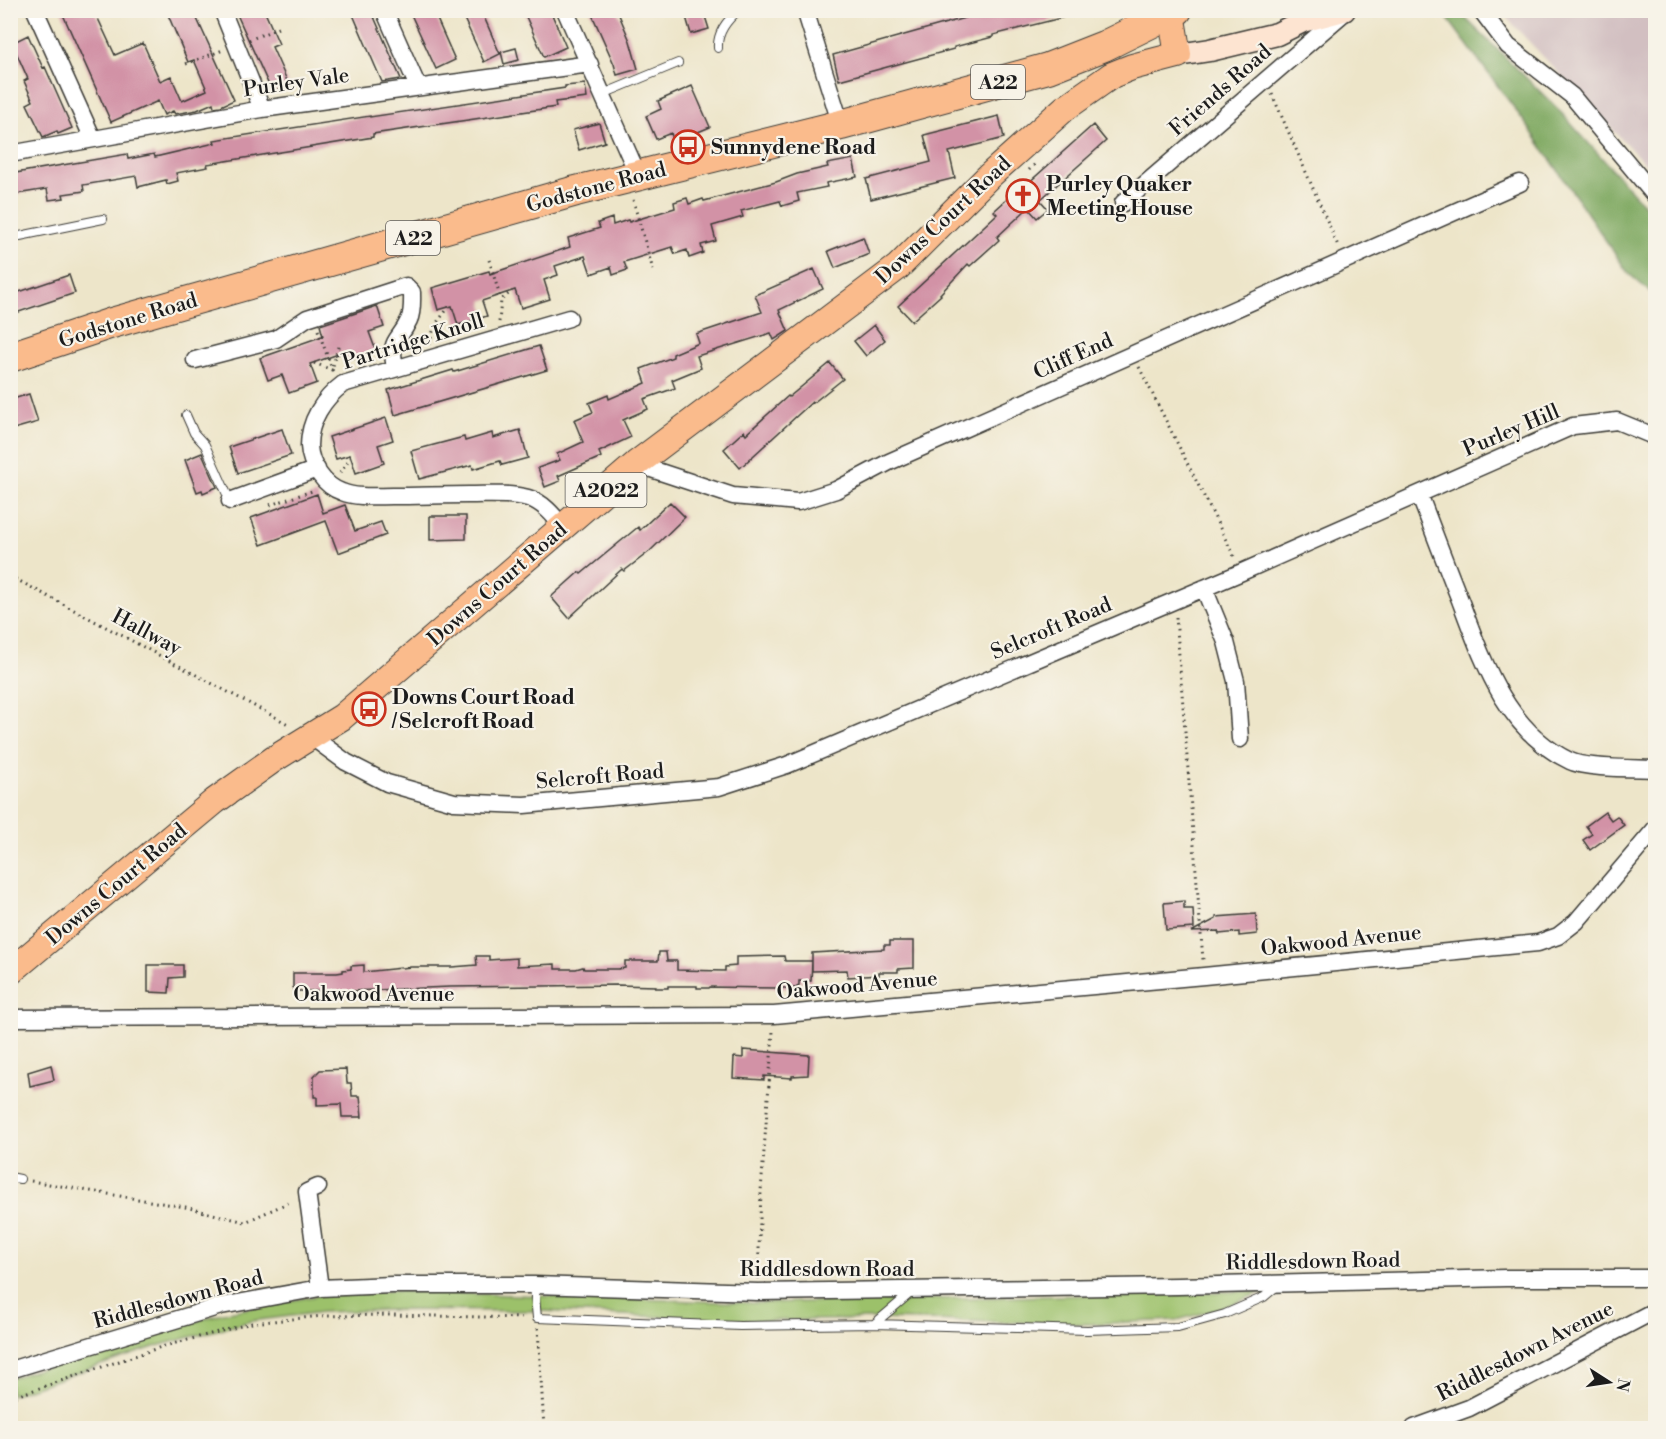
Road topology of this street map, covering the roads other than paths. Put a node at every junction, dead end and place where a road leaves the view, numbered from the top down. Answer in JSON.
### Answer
{"nodes":[{"id":1,"x":35,"y":10,"type":"edge"},
{"id":2,"x":222,"y":10,"type":"edge"},
{"id":3,"x":384,"y":10,"type":"edge"},
{"id":4,"x":565,"y":10,"type":"edge"},
{"id":5,"x":739,"y":10,"type":"edge"},
{"id":6,"x":804,"y":10,"type":"edge"},
{"id":7,"x":1345,"y":10,"type":"edge"},
{"id":8,"x":1481,"y":10,"type":"edge"},
{"id":9,"x":1174,"y":11,"type":"edge"},
{"id":10,"x":718,"y":48,"type":"dead end"},
{"id":11,"x":1178,"y":55,"type":"junction"},
{"id":12,"x":678,"y":63,"type":"dead end"},
{"id":13,"x":590,"y":64,"type":"junction"},
{"id":14,"x":418,"y":87,"type":"junction"},
{"id":15,"x":603,"y":94,"type":"junction"},
{"id":16,"x":262,"y":109,"type":"junction"},
{"id":17,"x":841,"y":125,"type":"junction"},
{"id":18,"x":93,"y":139,"type":"junction"},
{"id":19,"x":10,"y":154,"type":"edge"},
{"id":20,"x":1520,"y":183,"type":"dead end"},
{"id":21,"x":635,"y":189,"type":"junction"},
{"id":22,"x":1656,"y":197,"type":"edge"},
{"id":23,"x":1123,"y":203,"type":"dead end"},
{"id":24,"x":103,"y":219,"type":"dead end"},
{"id":25,"x":10,"y":238,"type":"edge"},
{"id":26,"x":569,"y":318,"type":"dead end"},
{"id":27,"x":10,"y":357,"type":"edge"},
{"id":28,"x":195,"y":360,"type":"dead end"},
{"id":29,"x":395,"y":368,"type":"junction"},
{"id":30,"x":186,"y":415,"type":"dead end"},
{"id":31,"x":1656,"y":440,"type":"edge"},
{"id":32,"x":636,"y":464,"type":"junction"},
{"id":33,"x":321,"y":475,"type":"junction"},
{"id":34,"x":1419,"y":494,"type":"junction"},
{"id":35,"x":230,"y":501,"type":"joint"},
{"id":36,"x":563,"y":527,"type":"junction"},
{"id":37,"x":1204,"y":588,"type":"junction"},
{"id":38,"x":312,"y":737,"type":"junction"},
{"id":39,"x":1240,"y":739,"type":"dead end"},
{"id":40,"x":1656,"y":768,"type":"edge"},
{"id":41,"x":1656,"y":828,"type":"edge"},
{"id":42,"x":10,"y":972,"type":"edge"},
{"id":43,"x":10,"y":1018,"type":"edge"},
{"id":44,"x":10,"y":1177,"type":"edge"},
{"id":45,"x":20,"y":1179,"type":"road end"},
{"id":46,"x":308,"y":1192,"type":"road end"},
{"id":47,"x":1656,"y":1278,"type":"edge"},
{"id":48,"x":1281,"y":1284,"type":"junction"},
{"id":49,"x":534,"y":1286,"type":"junction"},
{"id":50,"x":320,"y":1288,"type":"junction"},
{"id":51,"x":913,"y":1291,"type":"junction"},
{"id":52,"x":1656,"y":1310,"type":"edge"},
{"id":53,"x":874,"y":1324,"type":"junction"},
{"id":54,"x":10,"y":1370,"type":"edge"},
{"id":55,"x":1414,"y":1428,"type":"edge"}],
"edges":[{"from":1,"to":18,"type":"street"},
{"from":2,"to":16,"type":"street"},
{"from":3,"to":14,"type":"street"},
{"from":4,"to":13,"type":"street"},
{"from":5,"to":10,"type":"lane"},
{"from":6,"to":17,"type":"street"},
{"from":7,"to":11,"type":"street"},
{"from":7,"to":23,"type":"street","name":"Friends Road"},
{"from":8,"to":22,"type":"street"},
{"from":9,"to":11,"type":"main road"},
{"from":9,"to":17,"type":"highway","name":"Godstone Road","number":"A22"},
{"from":11,"to":32,"type":"main road","name":"Downs Court Road","number":"A2022"},
{"from":12,"to":15,"type":"lane"},
{"from":13,"to":14,"type":"street","name":"Purley Vale"},
{"from":13,"to":15,"type":"street"},
{"from":14,"to":16,"type":"street","name":"Purley Vale"},
{"from":15,"to":21,"type":"street"},
{"from":16,"to":18,"type":"street","name":"Purley Vale"},
{"from":17,"to":21,"type":"highway","name":"Godstone Road","number":"A22"},
{"from":18,"to":19,"type":"street","name":"Purley Vale"},
{"from":20,"to":32,"type":"street","name":"Cliff End"},
{"from":21,"to":27,"type":"highway","name":"Godstone Road","number":"A22"},
{"from":24,"to":25,"type":"lane"},
{"from":26,"to":29,"type":"street","name":"Partridge Knoll"},
{"from":28,"to":29,"type":"street"},
{"from":29,"to":33,"type":"street","name":"Partridge Knoll"},
{"from":30,"to":35,"type":"lane"},
{"from":31,"to":34,"type":"street","name":"Purley Hill"},
{"from":32,"to":36,"type":"main road","name":"Downs Court Road","number":"A2022"},
{"from":33,"to":35,"type":"street"},
{"from":33,"to":36,"type":"street"},
{"from":34,"to":37,"type":"street","name":"Selcroft Road"},
{"from":34,"to":40,"type":"street"},
{"from":36,"to":38,"type":"main road","name":"Downs Court Road","number":"A2022"},
{"from":37,"to":38,"type":"street","name":"Selcroft Road"},
{"from":37,"to":39,"type":"street"},
{"from":38,"to":42,"type":"main road","name":"Downs Court Road","number":"A2022"},
{"from":41,"to":43,"type":"street","name":"Oakwood Avenue"},
{"from":44,"to":45,"type":"lane"},
{"from":46,"to":50,"type":"street"},
{"from":47,"to":48,"type":"street","name":"Riddlesdown Road"},
{"from":48,"to":51,"type":"street","name":"Riddlesdown Road"},
{"from":48,"to":53,"type":"lane"},
{"from":49,"to":50,"type":"street","name":"Riddlesdown Road"},
{"from":49,"to":51,"type":"street","name":"Riddlesdown Road"},
{"from":49,"to":53,"type":"lane"},
{"from":50,"to":54,"type":"street","name":"Riddlesdown Road"},
{"from":51,"to":53,"type":"lane"},
{"from":52,"to":55,"type":"street","name":"Riddlesdown Avenue"}]}
